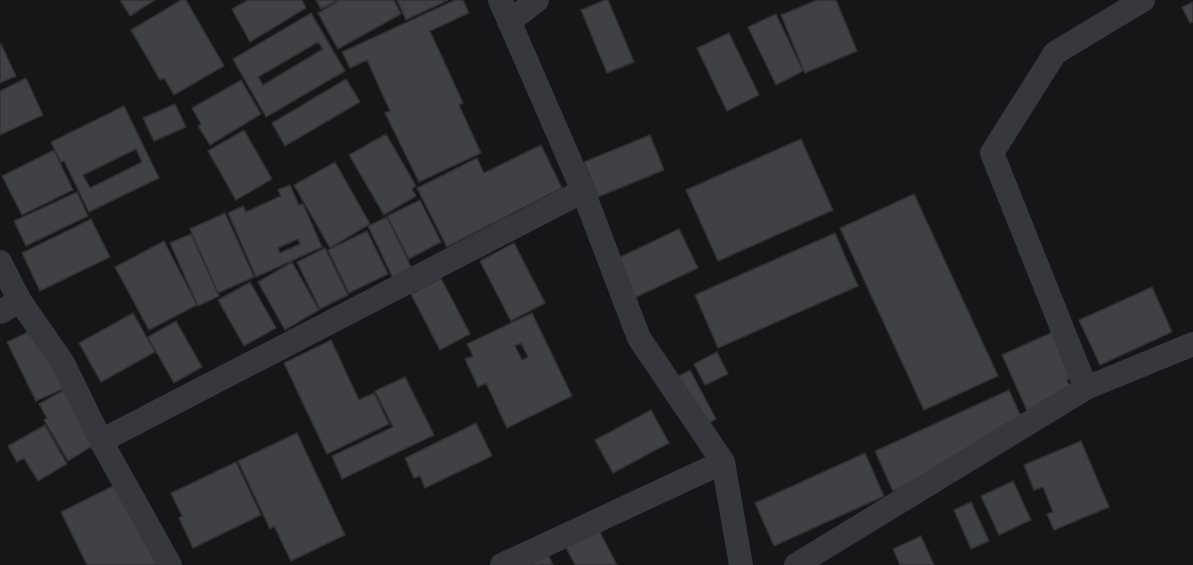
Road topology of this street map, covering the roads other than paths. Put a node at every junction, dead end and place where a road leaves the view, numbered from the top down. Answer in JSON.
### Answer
{"nodes":[{"id":1,"x":537,"y":0,"type":"edge"},
{"id":2,"x":1143,"y":0,"type":"edge"},
{"id":3,"x":504,"y":11,"type":"edge"},
{"id":4,"x":583,"y":191,"type":"junction"},
{"id":5,"x":0,"y":262,"type":"edge"},
{"id":6,"x":10,"y":307,"type":"edge"},
{"id":7,"x":1193,"y":344,"type":"edge"},
{"id":8,"x":1086,"y":388,"type":"junction"},
{"id":9,"x":101,"y":441,"type":"junction"},
{"id":10,"x":723,"y":462,"type":"junction"},
{"id":11,"x":170,"y":565,"type":"edge"},
{"id":12,"x":502,"y":565,"type":"edge"},
{"id":13,"x":741,"y":565,"type":"edge"},
{"id":14,"x":796,"y":565,"type":"edge"}],
"edges":[{"from":1,"to":3,"type":"street"},
{"from":2,"to":8,"type":"street"},
{"from":3,"to":4,"type":"street"},
{"from":4,"to":9,"type":"street"},
{"from":4,"to":10,"type":"street"},
{"from":5,"to":6,"type":"street"},
{"from":6,"to":9,"type":"street"},
{"from":7,"to":8,"type":"street"},
{"from":8,"to":14,"type":"street"},
{"from":9,"to":11,"type":"street"},
{"from":10,"to":12,"type":"street"},
{"from":10,"to":13,"type":"street"}]}
